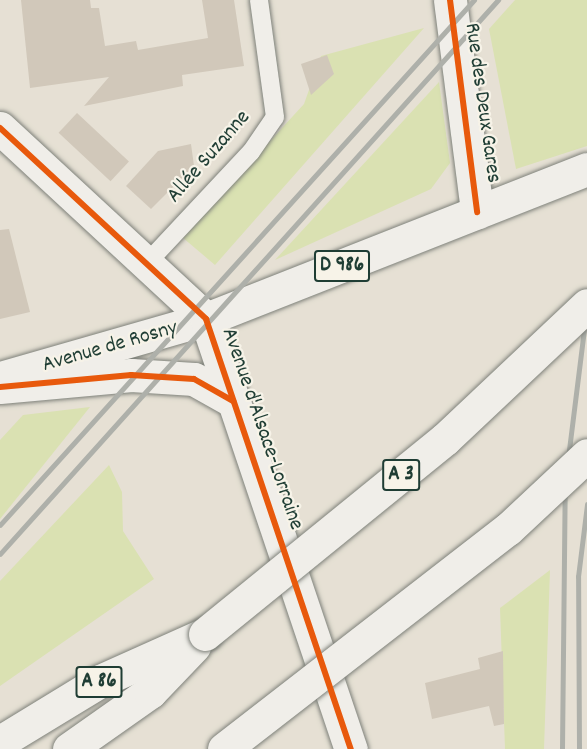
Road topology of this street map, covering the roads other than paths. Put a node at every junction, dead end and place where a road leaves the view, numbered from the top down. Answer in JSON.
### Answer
{"nodes":[{"id":1,"x":259,"y":0,"type":"edge"},
{"id":2,"x":450,"y":0,"type":"edge"},
{"id":3,"x":0,"y":128,"type":"edge"},
{"id":4,"x":586,"y":170,"type":"edge"},
{"id":5,"x":477,"y":212,"type":"junction"},
{"id":6,"x":147,"y":262,"type":"junction"},
{"id":7,"x":587,"y":305,"type":"edge"},
{"id":8,"x":206,"y":319,"type":"junction"},
{"id":9,"x":0,"y":378,"type":"edge"},
{"id":10,"x":0,"y":387,"type":"edge"},
{"id":11,"x":233,"y":401,"type":"junction"},
{"id":12,"x":587,"y":455,"type":"edge"},
{"id":13,"x":205,"y":634,"type":"junction"},
{"id":14,"x":0,"y":742,"type":"edge"},
{"id":15,"x":69,"y":749,"type":"edge"},
{"id":16,"x":224,"y":749,"type":"edge"},
{"id":17,"x":351,"y":749,"type":"edge"}],
"edges":[{"from":1,"to":6,"type":"lane","name":"Allée Suzanne"},
{"from":2,"to":5,"type":"main road","name":"Rue des Deux Gares"},
{"from":3,"to":6,"type":"main road","name":"Avenue d'Alsace-Lorraine"},
{"from":4,"to":5,"type":"main road","name":"Avenue de Rosny","number":"D 986"},
{"from":5,"to":8,"type":"main road","name":"Avenue de Rosny","number":"D 986"},
{"from":6,"to":8,"type":"main road","name":"Avenue d'Alsace-Lorraine"},
{"from":7,"to":13,"type":"main road","number":"A 3","bridge":true},
{"from":8,"to":9,"type":"main road","name":"Avenue de Rosny","number":"D 986"},
{"from":8,"to":11,"type":"main road","name":"Avenue d'Alsace-Lorraine"},
{"from":10,"to":11,"type":"main road"},
{"from":11,"to":17,"type":"main road","name":"Avenue d'Alsace-Lorraine"},
{"from":12,"to":16,"type":"main road","bridge":true},
{"from":13,"to":14,"type":"main road","number":"A 86"},
{"from":13,"to":15,"type":"main road","number":"A 3"}]}
